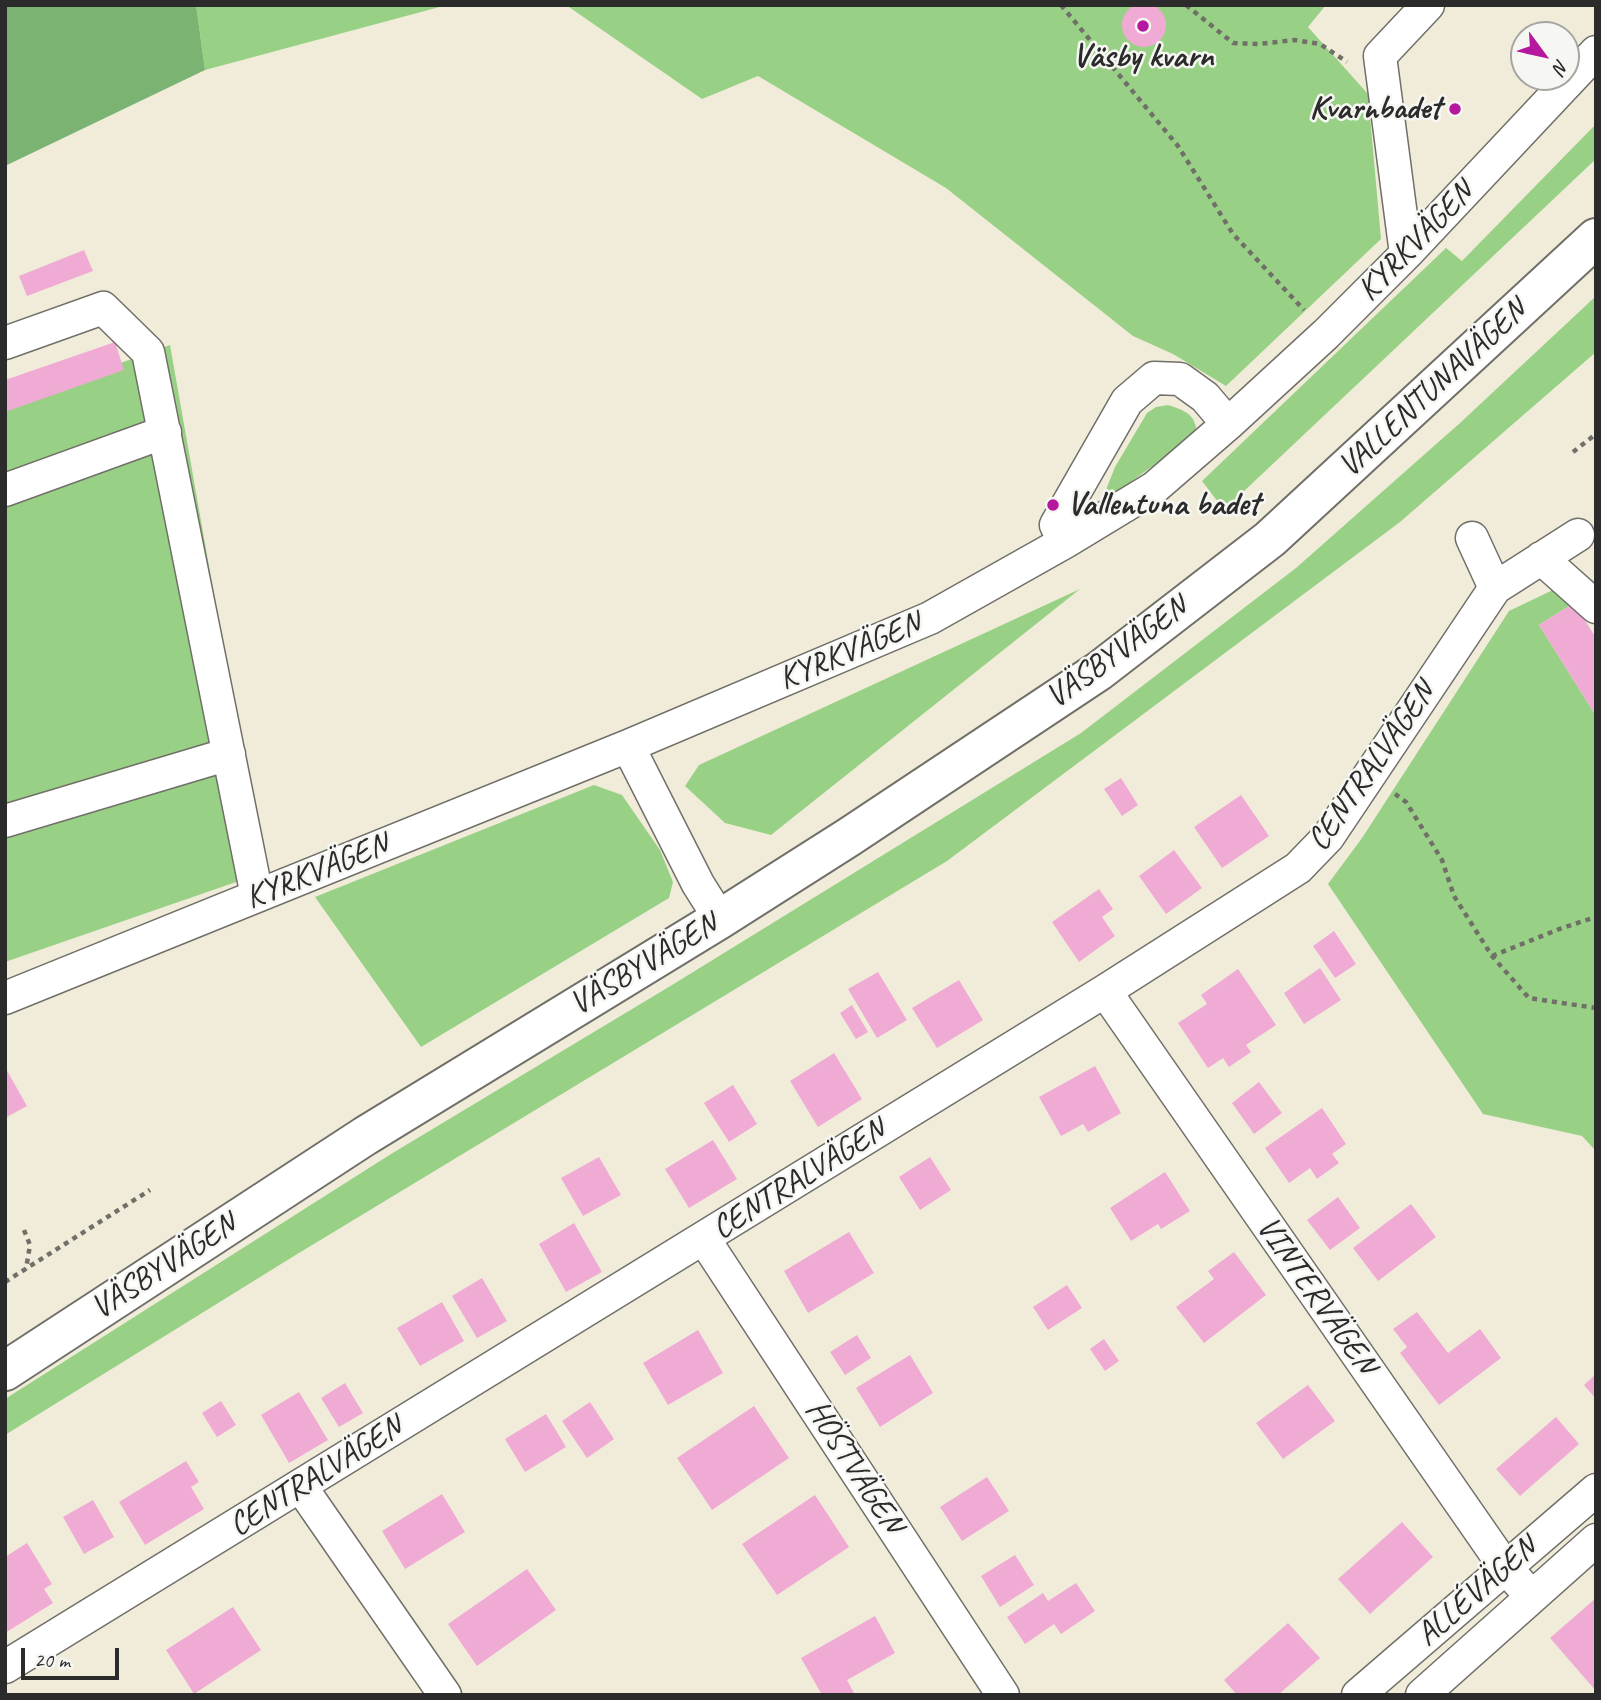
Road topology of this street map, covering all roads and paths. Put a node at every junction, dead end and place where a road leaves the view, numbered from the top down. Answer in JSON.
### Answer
{"nodes":[{"id":1,"x":1060,"y":5,"type":"edge"},
{"id":2,"x":1186,"y":5,"type":"edge"},
{"id":3,"x":1428,"y":5,"type":"edge"},
{"id":4,"x":1596,"y":51,"type":"edge"},
{"id":5,"x":1380,"y":56,"type":"junction"},
{"id":6,"x":1596,"y":238,"type":"edge"},
{"id":7,"x":1406,"y":254,"type":"junction"},
{"id":8,"x":1326,"y":334,"type":"junction"},
{"id":9,"x":5,"y":343,"type":"edge"},
{"id":10,"x":1228,"y":424,"type":"junction"},
{"id":11,"x":165,"y":432,"type":"junction"},
{"id":12,"x":1596,"y":434,"type":"edge"},
{"id":13,"x":1573,"y":452,"type":"dead end"},
{"id":14,"x":5,"y":490,"type":"edge"},
{"id":15,"x":1578,"y":535,"type":"dead end"},
{"id":16,"x":1472,"y":538,"type":"dead end"},
{"id":17,"x":1270,"y":539,"type":"joint"},
{"id":18,"x":1065,"y":542,"type":"junction"},
{"id":19,"x":1541,"y":558,"type":"junction"},
{"id":20,"x":1495,"y":588,"type":"junction"},
{"id":21,"x":1596,"y":607,"type":"edge"},
{"id":22,"x":628,"y":746,"type":"junction"},
{"id":23,"x":229,"y":754,"type":"junction"},
{"id":24,"x":1369,"y":776,"type":"junction"},
{"id":25,"x":5,"y":821,"type":"edge"},
{"id":26,"x":257,"y":896,"type":"junction"},
{"id":27,"x":1596,"y":917,"type":"edge"},
{"id":28,"x":720,"y":919,"type":"junction"},
{"id":29,"x":1492,"y":957,"type":"junction"},
{"id":30,"x":1105,"y":991,"type":"junction"},
{"id":31,"x":5,"y":998,"type":"edge"},
{"id":32,"x":1596,"y":1008,"type":"edge"},
{"id":33,"x":150,"y":1190,"type":"dead end"},
{"id":34,"x":24,"y":1230,"type":"dead end"},
{"id":35,"x":704,"y":1239,"type":"junction"},
{"id":36,"x":26,"y":1269,"type":"junction"},
{"id":37,"x":5,"y":1282,"type":"edge"},
{"id":38,"x":5,"y":1371,"type":"edge"},
{"id":39,"x":301,"y":1487,"type":"junction"},
{"id":40,"x":1596,"y":1490,"type":"edge"},
{"id":41,"x":1596,"y":1540,"type":"edge"},
{"id":42,"x":1505,"y":1567,"type":"junction"},
{"id":43,"x":1532,"y":1597,"type":"junction"},
{"id":44,"x":1398,"y":1661,"type":"junction"},
{"id":45,"x":5,"y":1667,"type":"edge"},
{"id":46,"x":1432,"y":1692,"type":"edge"},
{"id":47,"x":446,"y":1695,"type":"edge"},
{"id":48,"x":1003,"y":1695,"type":"edge"},
{"id":49,"x":1358,"y":1695,"type":"edge"}],
"edges":[{"from":1,"to":8,"type":"path"},
{"from":2,"to":5,"type":"path"},
{"from":3,"to":5,"type":"street"},
{"from":4,"to":7,"type":"street","name":"KYRKVÄGEN"},
{"from":5,"to":7,"type":"street"},
{"from":6,"to":17,"type":"main road","name":"VALLENTUNAVÄGEN"},
{"from":7,"to":8,"type":"street","name":"KYRKVÄGEN"},
{"from":8,"to":10,"type":"street","name":"KYRKVÄGEN"},
{"from":9,"to":11,"type":"street"},
{"from":10,"to":18,"type":"street","name":"KYRKVÄGEN"},
{"from":10,"to":18,"type":"street"},
{"from":11,"to":14,"type":"street"},
{"from":11,"to":23,"type":"street"},
{"from":12,"to":13,"type":"path"},
{"from":15,"to":19,"type":"street","name":"CENTRALVÄGEN"},
{"from":16,"to":20,"type":"street"},
{"from":17,"to":28,"type":"main road","name":"VÄSBYVÄGEN"},
{"from":18,"to":22,"type":"street","name":"KYRKVÄGEN"},
{"from":19,"to":20,"type":"street","name":"CENTRALVÄGEN"},
{"from":19,"to":21,"type":"street"},
{"from":20,"to":24,"type":"street","name":"CENTRALVÄGEN"},
{"from":22,"to":26,"type":"street","name":"KYRKVÄGEN"},
{"from":22,"to":28,"type":"street"},
{"from":23,"to":25,"type":"street"},
{"from":23,"to":26,"type":"street"},
{"from":24,"to":29,"type":"path"},
{"from":24,"to":30,"type":"street","name":"CENTRALVÄGEN"},
{"from":26,"to":31,"type":"street","name":"KYRKVÄGEN"},
{"from":27,"to":29,"type":"path"},
{"from":28,"to":38,"type":"main road","name":"VÄSBYVÄGEN"},
{"from":29,"to":32,"type":"path"},
{"from":30,"to":35,"type":"street","name":"CENTRALVÄGEN"},
{"from":30,"to":42,"type":"street","name":"VINTERVÄGEN"},
{"from":33,"to":36,"type":"path"},
{"from":34,"to":36,"type":"path"},
{"from":35,"to":39,"type":"street","name":"CENTRALVÄGEN"},
{"from":35,"to":48,"type":"street","name":"HÖSTVÄGEN"},
{"from":36,"to":37,"type":"path"},
{"from":39,"to":45,"type":"street","name":"CENTRALVÄGEN"},
{"from":39,"to":47,"type":"street"},
{"from":40,"to":42,"type":"street","name":"ALLÉVÄGEN"},
{"from":41,"to":43,"type":"street","name":"ALLÉVÄGEN"},
{"from":42,"to":43,"type":"street","name":"VINTERVÄGEN"},
{"from":42,"to":44,"type":"street","name":"ALLÉVÄGEN"},
{"from":43,"to":46,"type":"street","name":"ALLÉVÄGEN"},
{"from":44,"to":46,"type":"street"},
{"from":44,"to":49,"type":"street","name":"ALLÉVÄGEN"}]}
